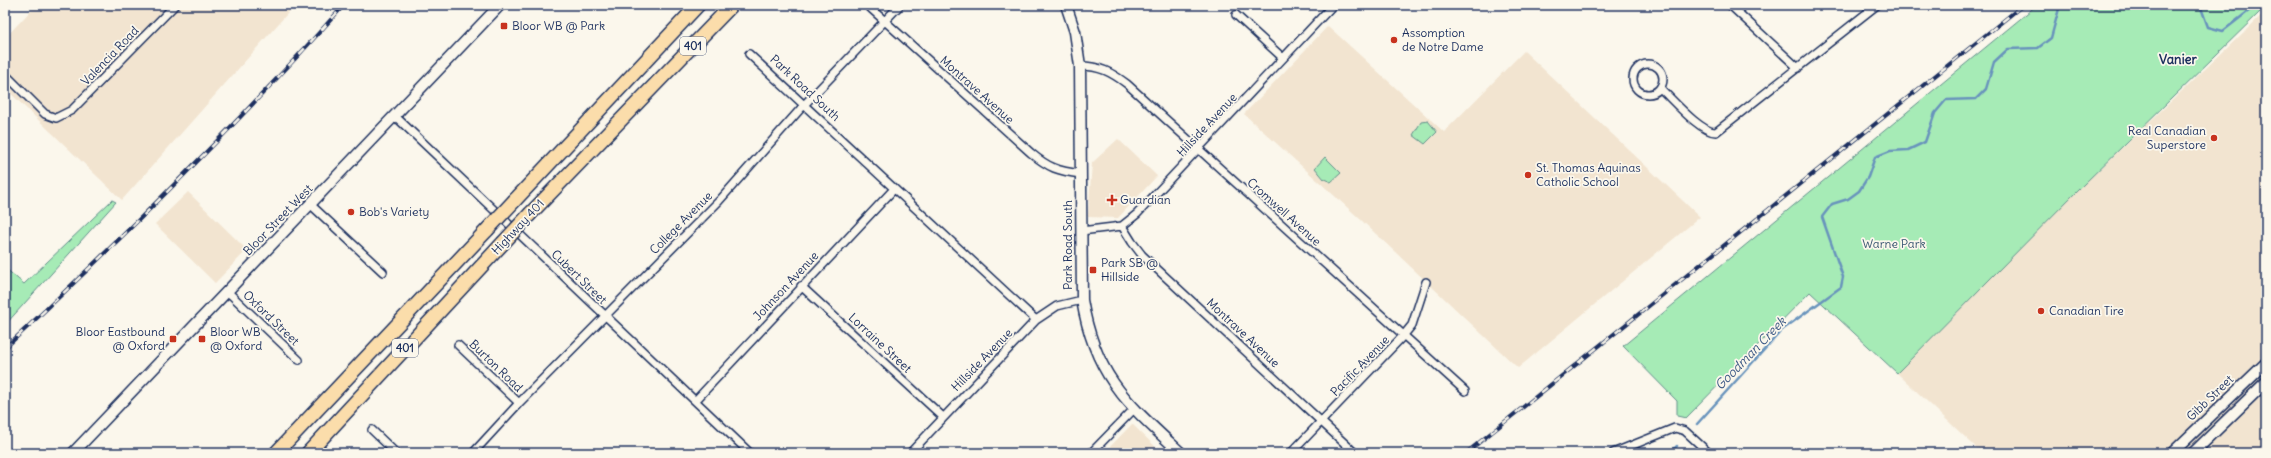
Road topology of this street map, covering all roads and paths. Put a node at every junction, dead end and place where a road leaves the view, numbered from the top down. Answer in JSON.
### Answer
{"nodes":[{"id":1,"x":175,"y":5,"type":"edge"},
{"id":2,"x":500,"y":5,"type":"edge"},
{"id":3,"x":698,"y":5,"type":"edge"},
{"id":4,"x":732,"y":5,"type":"edge"},
{"id":5,"x":867,"y":5,"type":"edge"},
{"id":6,"x":900,"y":5,"type":"edge"},
{"id":7,"x":1066,"y":5,"type":"edge"},
{"id":8,"x":1332,"y":5,"type":"edge"},
{"id":9,"x":1730,"y":5,"type":"edge"},
{"id":10,"x":1877,"y":5,"type":"edge"},
{"id":11,"x":1236,"y":15,"type":"dead end"},
{"id":12,"x":885,"y":21,"type":"junction"},
{"id":13,"x":749,"y":54,"type":"dead end"},
{"id":14,"x":1283,"y":58,"type":"junction"},
{"id":15,"x":1080,"y":66,"type":"junction"},
{"id":16,"x":1798,"y":68,"type":"junction"},
{"id":17,"x":5,"y":74,"type":"edge"},
{"id":18,"x":1660,"y":88,"type":"junction"},
{"id":19,"x":804,"y":105,"type":"junction"},
{"id":20,"x":395,"y":116,"type":"junction"},
{"id":21,"x":1199,"y":149,"type":"junction"},
{"id":22,"x":1081,"y":174,"type":"junction"},
{"id":23,"x":894,"y":189,"type":"junction"},
{"id":24,"x":311,"y":205,"type":"junction"},
{"id":25,"x":1122,"y":226,"type":"junction"},
{"id":26,"x":1081,"y":231,"type":"junction"},
{"id":27,"x":383,"y":272,"type":"dead end"},
{"id":28,"x":1426,"y":282,"type":"dead end"},
{"id":29,"x":802,"y":286,"type":"junction"},
{"id":30,"x":228,"y":292,"type":"junction"},
{"id":31,"x":1082,"y":300,"type":"junction"},
{"id":32,"x":604,"y":316,"type":"junction"},
{"id":33,"x":1036,"y":320,"type":"junction"},
{"id":34,"x":1403,"y":336,"type":"junction"},
{"id":35,"x":458,"y":345,"type":"dead end"},
{"id":36,"x":299,"y":360,"type":"dead end"},
{"id":37,"x":2266,"y":363,"type":"edge"},
{"id":38,"x":2266,"y":382,"type":"edge"},
{"id":39,"x":1465,"y":391,"type":"dead end"},
{"id":40,"x":696,"y":400,"type":"junction"},
{"id":41,"x":519,"y":403,"type":"junction"},
{"id":42,"x":1134,"y":409,"type":"junction"},
{"id":43,"x":943,"y":417,"type":"junction"},
{"id":44,"x":1322,"y":421,"type":"junction"},
{"id":45,"x":372,"y":430,"type":"dead end"},
{"id":46,"x":73,"y":453,"type":"edge"},
{"id":47,"x":276,"y":453,"type":"edge"},
{"id":48,"x":308,"y":453,"type":"edge"},
{"id":49,"x":396,"y":453,"type":"edge"},
{"id":50,"x":473,"y":453,"type":"edge"},
{"id":51,"x":750,"y":453,"type":"edge"},
{"id":52,"x":910,"y":453,"type":"edge"},
{"id":53,"x":1091,"y":453,"type":"edge"},
{"id":54,"x":1181,"y":453,"type":"edge"},
{"id":55,"x":1290,"y":453,"type":"edge"},
{"id":56,"x":1355,"y":453,"type":"edge"},
{"id":57,"x":1613,"y":453,"type":"edge"},
{"id":58,"x":1709,"y":453,"type":"edge"},
{"id":59,"x":2172,"y":453,"type":"edge"},
{"id":60,"x":2193,"y":453,"type":"edge"}],
"edges":[{"from":1,"to":17,"type":"street","name":"Valencia Road"},
{"from":2,"to":20,"type":"main road","name":"Bloor Street West"},
{"from":3,"to":47,"type":"highway","name":"Highway 401","number":"401","bridge":true},
{"from":4,"to":48,"type":"highway","name":"Highway 401","number":"401","bridge":true},
{"from":5,"to":12,"type":"street","name":"Montrave Avenue"},
{"from":6,"to":12,"type":"street","name":"College Avenue"},
{"from":7,"to":15,"type":"main road","name":"Park Road South"},
{"from":8,"to":14,"type":"street","name":"Hillside Avenue"},
{"from":9,"to":16,"type":"street"},
{"from":10,"to":16,"type":"street"},
{"from":11,"to":14,"type":"street"},
{"from":12,"to":19,"type":"street","name":"College Avenue"},
{"from":12,"to":22,"type":"street","name":"Montrave Avenue"},
{"from":13,"to":19,"type":"street","name":"Park Road South"},
{"from":14,"to":21,"type":"street","name":"Hillside Avenue"},
{"from":15,"to":21,"type":"street","name":"Cromwell Avenue"},
{"from":15,"to":22,"type":"main road","name":"Park Road South"},
{"from":16,"to":18,"type":"street"},
{"from":18,"to":18,"type":"street"},
{"from":19,"to":23,"type":"street","name":"Park Road South"},
{"from":19,"to":32,"type":"street","name":"College Avenue"},
{"from":20,"to":24,"type":"main road","name":"Bloor Street West"},
{"from":20,"to":32,"type":"street","name":"Cubert Street"},
{"from":21,"to":25,"type":"street","name":"Hillside Avenue"},
{"from":21,"to":34,"type":"street","name":"Cromwell Avenue"},
{"from":22,"to":26,"type":"main road","name":"Park Road South"},
{"from":23,"to":29,"type":"street","name":"Johnson Avenue"},
{"from":23,"to":33,"type":"street","name":"Park Road South"},
{"from":24,"to":27,"type":"street"},
{"from":24,"to":30,"type":"main road","name":"Bloor Street West"},
{"from":25,"to":26,"type":"street"},
{"from":25,"to":44,"type":"street","name":"Montrave Avenue"},
{"from":26,"to":31,"type":"main road","name":"Park Road South"},
{"from":28,"to":34,"type":"street","name":"Pacific Avenue"},
{"from":29,"to":40,"type":"street","name":"Johnson Avenue"},
{"from":29,"to":43,"type":"street","name":"Lorraine Street"},
{"from":30,"to":36,"type":"street","name":"Oxford Street"},
{"from":30,"to":46,"type":"main road","name":"Bloor Street West"},
{"from":31,"to":33,"type":"street","name":"Hillside Avenue"},
{"from":31,"to":42,"type":"main road","name":"Park Road South"},
{"from":32,"to":40,"type":"street","name":"Cubert Street"},
{"from":32,"to":41,"type":"street","name":"College Avenue"},
{"from":33,"to":43,"type":"street","name":"Hillside Avenue"},
{"from":34,"to":39,"type":"street","name":"Cromwell Avenue"},
{"from":34,"to":44,"type":"street","name":"Pacific Avenue"},
{"from":35,"to":41,"type":"street","name":"Burton Road"},
{"from":37,"to":59,"type":"main road","name":"Gibb Street"},
{"from":38,"to":60,"type":"main road"},
{"from":40,"to":51,"type":"street","name":"Cubert Street"},
{"from":41,"to":50,"type":"street","name":"College Avenue"},
{"from":42,"to":53,"type":"street"},
{"from":42,"to":54,"type":"main road","name":"Park Road South"},
{"from":43,"to":52,"type":"street","name":"Hillside Avenue"},
{"from":44,"to":55,"type":"street","name":"Pacific Avenue"},
{"from":44,"to":56,"type":"street","name":"Montrave Avenue"},
{"from":45,"to":49,"type":"street"},
{"from":57,"to":58,"type":"street"}]}
